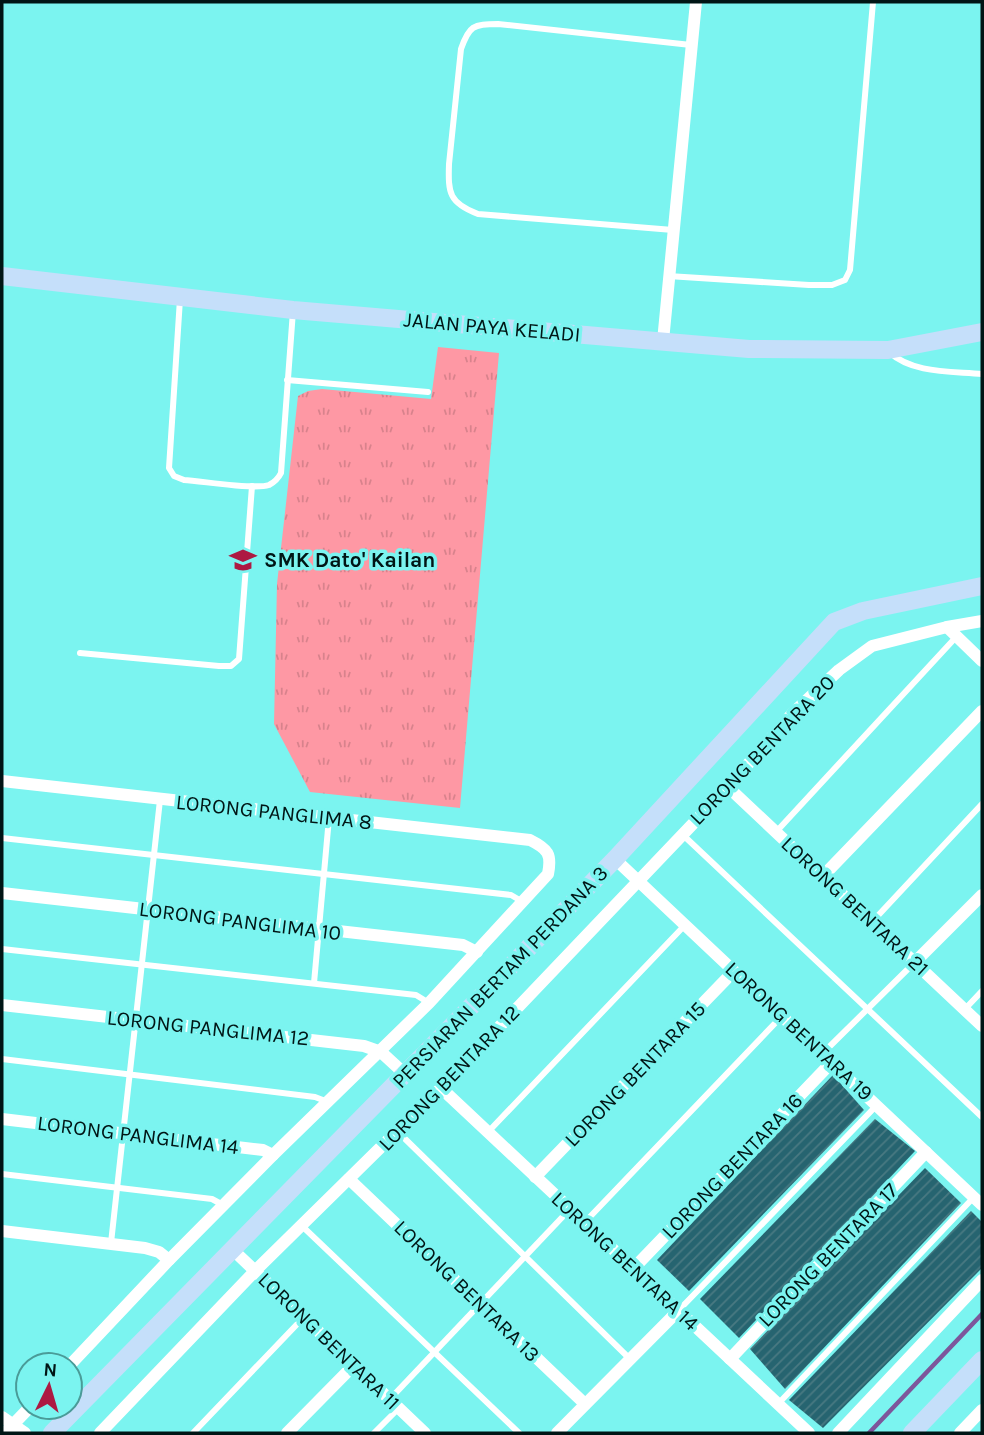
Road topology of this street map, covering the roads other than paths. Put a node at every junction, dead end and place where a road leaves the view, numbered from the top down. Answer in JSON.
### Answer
{"nodes":[{"id":1,"x":696,"y":2,"type":"edge"},
{"id":2,"x":873,"y":2,"type":"edge"},
{"id":3,"x":691,"y":45,"type":"junction"},
{"id":4,"x":673,"y":230,"type":"junction"},
{"id":5,"x":668,"y":275,"type":"junction"},
{"id":6,"x":2,"y":276,"type":"edge"},
{"id":7,"x":180,"y":297,"type":"junction"},
{"id":8,"x":293,"y":310,"type":"junction"},
{"id":9,"x":982,"y":332,"type":"edge"},
{"id":10,"x":663,"y":341,"type":"junction"},
{"id":11,"x":888,"y":350,"type":"junction"},
{"id":12,"x":982,"y":374,"type":"edge"},
{"id":13,"x":287,"y":380,"type":"junction"},
{"id":14,"x":428,"y":392,"type":"dead end"},
{"id":15,"x":252,"y":486,"type":"junction"},
{"id":16,"x":982,"y":586,"type":"edge"},
{"id":17,"x":982,"y":621,"type":"edge"},
{"id":18,"x":947,"y":627,"type":"junction"},
{"id":19,"x":957,"y":636,"type":"junction"},
{"id":20,"x":80,"y":653,"type":"dead end"},
{"id":21,"x":982,"y":661,"type":"edge"},
{"id":22,"x":982,"y":711,"type":"edge"},
{"id":23,"x":2,"y":781,"type":"edge"},
{"id":24,"x":728,"y":787,"type":"junction"},
{"id":25,"x":160,"y":800,"type":"junction"},
{"id":26,"x":982,"y":804,"type":"edge"},
{"id":27,"x":329,"y":818,"type":"junction"},
{"id":28,"x":776,"y":832,"type":"junction"},
{"id":29,"x":682,"y":834,"type":"junction"},
{"id":30,"x":2,"y":838,"type":"edge"},
{"id":31,"x":154,"y":855,"type":"junction"},
{"id":32,"x":615,"y":859,"type":"junction"},
{"id":33,"x":324,"y":873,"type":"junction"},
{"id":34,"x":823,"y":876,"type":"junction"},
{"id":35,"x":638,"y":880,"type":"junction"},
{"id":36,"x":2,"y":893,"type":"edge"},
{"id":37,"x":982,"y":895,"type":"edge"},
{"id":38,"x":524,"y":902,"type":"junction"},
{"id":39,"x":148,"y":910,"type":"junction"},
{"id":40,"x":872,"y":922,"type":"junction"},
{"id":41,"x":685,"y":925,"type":"junction"},
{"id":42,"x":319,"y":930,"type":"junction"},
{"id":43,"x":2,"y":949,"type":"edge"},
{"id":44,"x":477,"y":952,"type":"junction"},
{"id":45,"x":915,"y":962,"type":"junction"},
{"id":46,"x":142,"y":964,"type":"junction"},
{"id":47,"x":734,"y":971,"type":"junction"},
{"id":48,"x":313,"y":983,"type":"junction"},
{"id":49,"x":982,"y":991,"type":"edge"},
{"id":50,"x":429,"y":1003,"type":"junction"},
{"id":51,"x":2,"y":1005,"type":"edge"},
{"id":52,"x":867,"y":1009,"type":"junction"},
{"id":53,"x":965,"y":1009,"type":"junction"},
{"id":54,"x":782,"y":1016,"type":"junction"},
{"id":55,"x":136,"y":1020,"type":"junction"},
{"id":56,"x":982,"y":1026,"type":"edge"},
{"id":57,"x":381,"y":1052,"type":"junction"},
{"id":58,"x":827,"y":1058,"type":"junction"},
{"id":59,"x":2,"y":1059,"type":"edge"},
{"id":60,"x":130,"y":1073,"type":"junction"},
{"id":61,"x":406,"y":1075,"type":"junction"},
{"id":62,"x":441,"y":1088,"type":"junction"},
{"id":63,"x":328,"y":1102,"type":"junction"},
{"id":64,"x":877,"y":1105,"type":"junction"},
{"id":65,"x":982,"y":1117,"type":"edge"},
{"id":66,"x":2,"y":1119,"type":"edge"},
{"id":67,"x":397,"y":1131,"type":"junction"},
{"id":68,"x":488,"y":1132,"type":"junction"},
{"id":69,"x":123,"y":1133,"type":"junction"},
{"id":70,"x":926,"y":1152,"type":"junction"},
{"id":71,"x":273,"y":1156,"type":"junction"},
{"id":72,"x":2,"y":1174,"type":"edge"},
{"id":73,"x":535,"y":1177,"type":"junction"},
{"id":74,"x":349,"y":1179,"type":"junction"},
{"id":75,"x":117,"y":1188,"type":"junction"},
{"id":76,"x":978,"y":1201,"type":"edge"},
{"id":77,"x":223,"y":1205,"type":"junction"},
{"id":78,"x":570,"y":1209,"type":"junction"},
{"id":79,"x":584,"y":1223,"type":"junction"},
{"id":80,"x":302,"y":1225,"type":"junction"},
{"id":81,"x":2,"y":1231,"type":"edge"},
{"id":82,"x":111,"y":1243,"type":"junction"},
{"id":83,"x":232,"y":1249,"type":"junction"},
{"id":84,"x":524,"y":1258,"type":"junction"},
{"id":85,"x":169,"y":1260,"type":"junction"},
{"id":86,"x":633,"y":1269,"type":"junction"},
{"id":87,"x":255,"y":1271,"type":"junction"},
{"id":88,"x":982,"y":1280,"type":"edge"},
{"id":89,"x":480,"y":1304,"type":"junction"},
{"id":90,"x":678,"y":1311,"type":"junction"},
{"id":91,"x":304,"y":1318,"type":"junction"},
{"id":92,"x":83,"y":1351,"type":"edge"},
{"id":93,"x":434,"y":1352,"type":"junction"},
{"id":94,"x":630,"y":1359,"type":"junction"},
{"id":95,"x":730,"y":1359,"type":"junction"},
{"id":96,"x":982,"y":1360,"type":"edge"},
{"id":97,"x":354,"y":1365,"type":"junction"},
{"id":98,"x":394,"y":1404,"type":"junction"},
{"id":99,"x":585,"y":1404,"type":"junction"},
{"id":100,"x":778,"y":1404,"type":"junction"},
{"id":101,"x":982,"y":1410,"type":"edge"},
{"id":102,"x":2,"y":1417,"type":"edge"},
{"id":103,"x":10,"y":1429,"type":"edge"},
{"id":104,"x":25,"y":1433,"type":"edge"},
{"id":105,"x":52,"y":1433,"type":"edge"},
{"id":106,"x":100,"y":1433,"type":"edge"},
{"id":107,"x":193,"y":1433,"type":"edge"},
{"id":108,"x":287,"y":1433,"type":"edge"},
{"id":109,"x":374,"y":1433,"type":"edge"},
{"id":110,"x":425,"y":1433,"type":"edge"},
{"id":111,"x":519,"y":1433,"type":"edge"},
{"id":112,"x":557,"y":1433,"type":"edge"},
{"id":113,"x":809,"y":1433,"type":"edge"},
{"id":114,"x":838,"y":1433,"type":"edge"},
{"id":115,"x":912,"y":1433,"type":"edge"},
{"id":116,"x":960,"y":1433,"type":"edge"}],
"edges":[{"from":1,"to":3,"type":"street"},
{"from":2,"to":5,"type":"lane"},
{"from":3,"to":4,"type":"street"},
{"from":3,"to":4,"type":"lane"},
{"from":4,"to":5,"type":"street"},
{"from":5,"to":10,"type":"street"},
{"from":6,"to":7,"type":"street","name":"JALAN PAYA KELADI"},
{"from":7,"to":8,"type":"street","name":"JALAN PAYA KELADI"},
{"from":7,"to":15,"type":"lane"},
{"from":8,"to":10,"type":"street","name":"JALAN PAYA KELADI"},
{"from":8,"to":13,"type":"lane"},
{"from":9,"to":11,"type":"street","name":"JALAN PAYA KELADI"},
{"from":10,"to":11,"type":"street","name":"JALAN PAYA KELADI"},
{"from":11,"to":12,"type":"lane"},
{"from":13,"to":14,"type":"lane"},
{"from":13,"to":15,"type":"lane"},
{"from":15,"to":20,"type":"lane"},
{"from":16,"to":32,"type":"street","name":"PERSIARAN BERTAM PERDANA 3"},
{"from":17,"to":18,"type":"street","name":"LORONG BENTARA 20"},
{"from":18,"to":19,"type":"street"},
{"from":18,"to":24,"type":"street","name":"LORONG BENTARA 20"},
{"from":19,"to":21,"type":"street"},
{"from":19,"to":28,"type":"lane"},
{"from":22,"to":34,"type":"street"},
{"from":23,"to":25,"type":"street","name":"LORONG PANGLIMA 8"},
{"from":24,"to":28,"type":"street","name":"LORONG BENTARA 21"},
{"from":24,"to":29,"type":"street","name":"LORONG BENTARA 20"},
{"from":25,"to":27,"type":"street","name":"LORONG PANGLIMA 8"},
{"from":25,"to":31,"type":"lane"},
{"from":26,"to":40,"type":"lane"},
{"from":27,"to":33,"type":"lane"},
{"from":27,"to":38,"type":"street","name":"LORONG PANGLIMA 8"},
{"from":28,"to":34,"type":"street","name":"LORONG BENTARA 21"},
{"from":29,"to":35,"type":"street","name":"LORONG BENTARA 20"},
{"from":29,"to":52,"type":"lane"},
{"from":30,"to":31,"type":"lane"},
{"from":31,"to":33,"type":"lane"},
{"from":31,"to":39,"type":"lane"},
{"from":32,"to":35,"type":"street","name":"LORONG BENTARA 19"},
{"from":32,"to":61,"type":"street","name":"PERSIARAN BERTAM PERDANA 3"},
{"from":33,"to":38,"type":"lane"},
{"from":33,"to":42,"type":"lane"},
{"from":34,"to":40,"type":"street","name":"LORONG BENTARA 21"},
{"from":35,"to":41,"type":"street","name":"LORONG BENTARA 19"},
{"from":35,"to":62,"type":"street","name":"LORONG BENTARA 12"},
{"from":36,"to":39,"type":"street","name":"LORONG PANGLIMA 10"},
{"from":37,"to":45,"type":"street"},
{"from":38,"to":44,"type":"street"},
{"from":39,"to":42,"type":"street","name":"LORONG PANGLIMA 10"},
{"from":39,"to":46,"type":"lane"},
{"from":40,"to":45,"type":"street","name":"LORONG BENTARA 21"},
{"from":41,"to":47,"type":"street","name":"LORONG BENTARA 19"},
{"from":41,"to":68,"type":"lane"},
{"from":42,"to":44,"type":"street","name":"LORONG PANGLIMA 10"},
{"from":42,"to":48,"type":"lane"},
{"from":43,"to":46,"type":"lane"},
{"from":44,"to":50,"type":"street"},
{"from":45,"to":52,"type":"lane"},
{"from":45,"to":53,"type":"street","name":"LORONG BENTARA 21"},
{"from":46,"to":48,"type":"lane"},
{"from":46,"to":55,"type":"lane"},
{"from":47,"to":54,"type":"street","name":"LORONG BENTARA 19"},
{"from":47,"to":73,"type":"street","name":"LORONG BENTARA 15"},
{"from":48,"to":50,"type":"lane"},
{"from":49,"to":53,"type":"lane"},
{"from":50,"to":57,"type":"street"},
{"from":51,"to":55,"type":"street","name":"LORONG PANGLIMA 12"},
{"from":52,"to":58,"type":"lane"},
{"from":52,"to":65,"type":"lane"},
{"from":53,"to":56,"type":"street","name":"LORONG BENTARA 21"},
{"from":54,"to":58,"type":"street","name":"LORONG BENTARA 19"},
{"from":54,"to":79,"type":"lane"},
{"from":55,"to":57,"type":"street","name":"LORONG PANGLIMA 12"},
{"from":55,"to":60,"type":"lane"},
{"from":57,"to":61,"type":"street","name":"LORONG PANGLIMA 12"},
{"from":57,"to":63,"type":"street"},
{"from":58,"to":64,"type":"street","name":"LORONG BENTARA 19"},
{"from":58,"to":86,"type":"street","name":"LORONG BENTARA 16"},
{"from":59,"to":60,"type":"lane"},
{"from":60,"to":63,"type":"lane"},
{"from":60,"to":69,"type":"lane"},
{"from":61,"to":83,"type":"street","name":"PERSIARAN BERTAM PERDANA 3"},
{"from":62,"to":67,"type":"street","name":"LORONG BENTARA 12"},
{"from":62,"to":68,"type":"street","name":"LORONG BENTARA 14"},
{"from":63,"to":71,"type":"street"},
{"from":64,"to":70,"type":"street","name":"LORONG BENTARA 19"},
{"from":64,"to":90,"type":"lane"},
{"from":66,"to":69,"type":"street","name":"LORONG PANGLIMA 14"},
{"from":67,"to":74,"type":"street","name":"LORONG BENTARA 12"},
{"from":67,"to":84,"type":"lane"},
{"from":68,"to":73,"type":"street","name":"LORONG BENTARA 14"},
{"from":69,"to":71,"type":"street","name":"LORONG PANGLIMA 14"},
{"from":69,"to":75,"type":"lane"},
{"from":70,"to":76,"type":"street","name":"LORONG BENTARA 19"},
{"from":70,"to":95,"type":"street","name":"LORONG BENTARA 17"},
{"from":71,"to":77,"type":"street"},
{"from":72,"to":75,"type":"lane"},
{"from":73,"to":78,"type":"street","name":"LORONG BENTARA 14"},
{"from":74,"to":80,"type":"street","name":"LORONG BENTARA 12"},
{"from":74,"to":89,"type":"street","name":"LORONG BENTARA 13"},
{"from":75,"to":77,"type":"lane"},
{"from":75,"to":82,"type":"lane"},
{"from":76,"to":100,"type":"lane"},
{"from":77,"to":85,"type":"street"},
{"from":78,"to":79,"type":"street","name":"LORONG BENTARA 14"},
{"from":78,"to":84,"type":"lane"},
{"from":79,"to":86,"type":"street","name":"LORONG BENTARA 14"},
{"from":80,"to":87,"type":"street","name":"LORONG BENTARA 12"},
{"from":80,"to":93,"type":"lane"},
{"from":81,"to":82,"type":"street"},
{"from":82,"to":85,"type":"street"},
{"from":83,"to":87,"type":"street","name":"LORONG BENTARA 11"},
{"from":83,"to":105,"type":"street","name":"PERSIARAN BERTAM PERDANA 3"},
{"from":84,"to":89,"type":"lane"},
{"from":84,"to":94,"type":"lane"},
{"from":85,"to":92,"type":"street"},
{"from":86,"to":90,"type":"street","name":"LORONG BENTARA 14"},
{"from":87,"to":91,"type":"street","name":"LORONG BENTARA 11"},
{"from":87,"to":106,"type":"street","name":"LORONG BENTARA 12"},
{"from":88,"to":114,"type":"street"},
{"from":89,"to":93,"type":"lane"},
{"from":89,"to":99,"type":"street","name":"LORONG BENTARA 13"},
{"from":90,"to":94,"type":"street"},
{"from":90,"to":95,"type":"street","name":"LORONG BENTARA 14"},
{"from":91,"to":97,"type":"street","name":"LORONG BENTARA 11"},
{"from":91,"to":107,"type":"lane"},
{"from":93,"to":98,"type":"lane"},
{"from":93,"to":111,"type":"lane"},
{"from":94,"to":99,"type":"street"},
{"from":95,"to":100,"type":"street","name":"LORONG BENTARA 14"},
{"from":96,"to":115,"type":"street"},
{"from":97,"to":98,"type":"street","name":"LORONG BENTARA 11"},
{"from":97,"to":108,"type":"street"},
{"from":98,"to":109,"type":"lane"},
{"from":98,"to":110,"type":"street","name":"LORONG BENTARA 11"},
{"from":99,"to":112,"type":"street"},
{"from":100,"to":113,"type":"street","name":"LORONG BENTARA 14"},
{"from":101,"to":116,"type":"street"},
{"from":102,"to":103,"type":"street"},
{"from":103,"to":104,"type":"street"}]}
